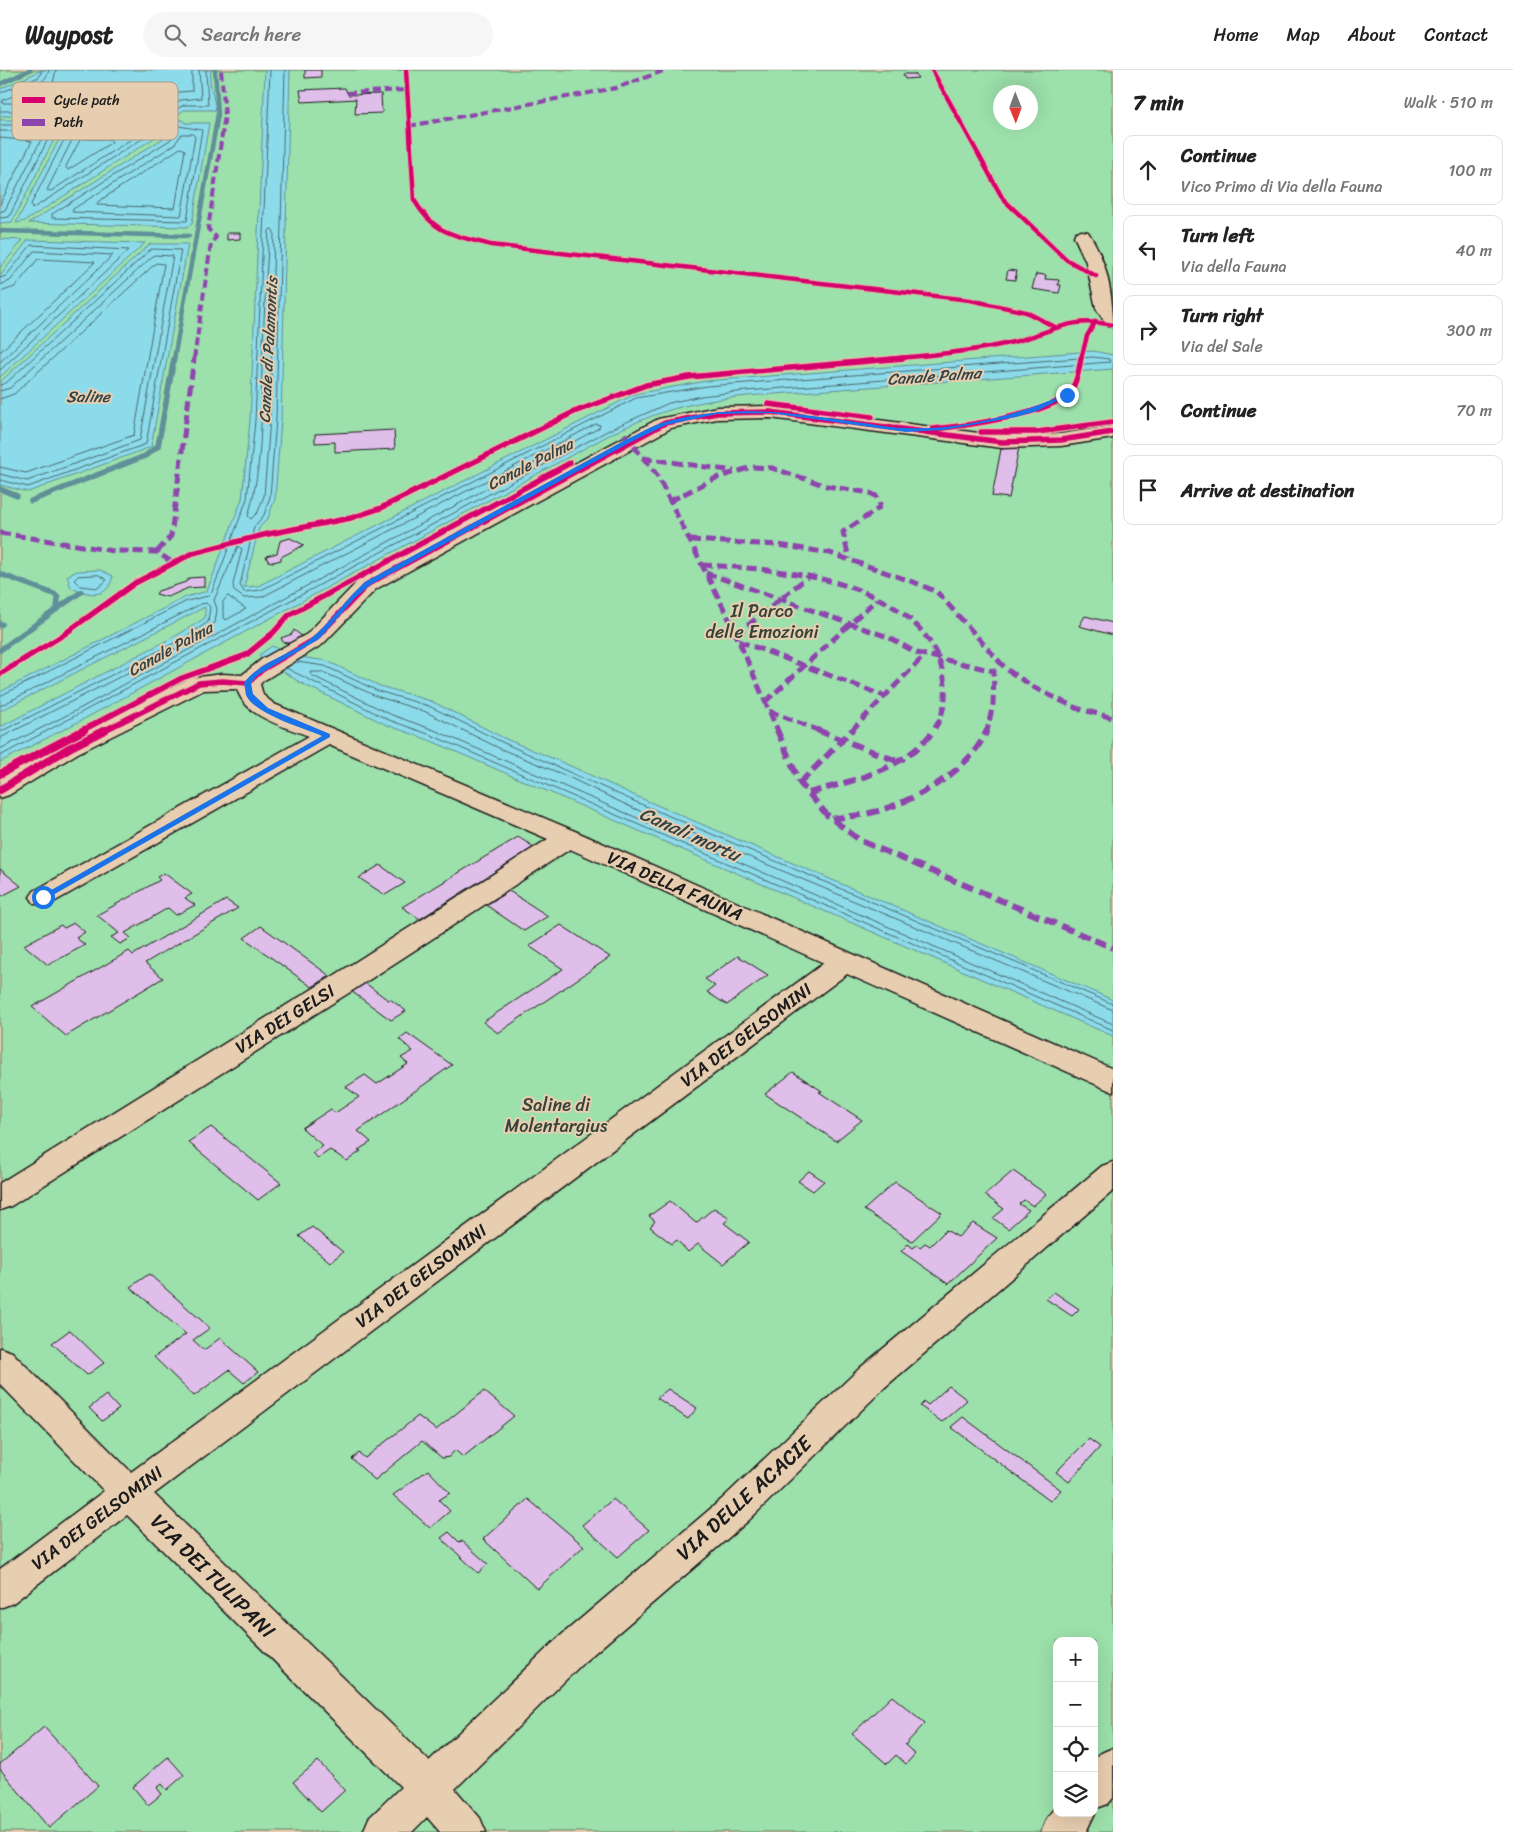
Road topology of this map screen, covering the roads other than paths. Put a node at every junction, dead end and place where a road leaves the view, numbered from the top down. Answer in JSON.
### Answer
{"nodes":[{"id":1,"x":1082,"y":236,"type":"dead end"},
{"id":2,"x":1113,"y":322,"type":"edge"},
{"id":3,"x":1113,"y":331,"type":"edge"},
{"id":4,"x":1113,"y":337,"type":"edge"},
{"id":5,"x":1113,"y":432,"type":"edge"},
{"id":6,"x":248,"y":683,"type":"junction"},
{"id":7,"x":327,"y":736,"type":"junction"},
{"id":8,"x":0,"y":790,"type":"edge"},
{"id":9,"x":568,"y":838,"type":"junction"},
{"id":10,"x":43,"y":897,"type":"dead end"},
{"id":11,"x":844,"y":962,"type":"junction"},
{"id":12,"x":1113,"y":1081,"type":"edge"},
{"id":13,"x":1113,"y":1174,"type":"edge"},
{"id":14,"x":0,"y":1198,"type":"edge"},
{"id":15,"x":0,"y":1362,"type":"edge"},
{"id":16,"x":129,"y":1493,"type":"junction"},
{"id":17,"x":0,"y":1591,"type":"edge"},
{"id":18,"x":1113,"y":1767,"type":"edge"},
{"id":19,"x":1098,"y":1785,"type":"edge"},
{"id":20,"x":429,"y":1788,"type":"junction"},
{"id":21,"x":1072,"y":1817,"type":"edge"},
{"id":22,"x":383,"y":1832,"type":"edge"},
{"id":23,"x":466,"y":1832,"type":"edge"},
{"id":24,"x":1061,"y":1832,"type":"edge"}],
"edges":[{"from":1,"to":2,"type":"street"},
{"from":3,"to":4,"type":"street"},
{"from":5,"to":6,"type":"street"},
{"from":6,"to":7,"type":"street","name":"VIA DELLA FAUNA"},
{"from":6,"to":8,"type":"street"},
{"from":7,"to":9,"type":"street","name":"VIA DELLA FAUNA"},
{"from":7,"to":10,"type":"street"},
{"from":9,"to":11,"type":"street","name":"VIA DELLA FAUNA"},
{"from":9,"to":14,"type":"street","name":"VIA DEI GELSI"},
{"from":11,"to":12,"type":"street","name":"VIA DELLA FAUNA"},
{"from":11,"to":16,"type":"street","name":"VIA DEI GELSOMINI"},
{"from":13,"to":20,"type":"street","name":"VIA DELLE ACACIE"},
{"from":15,"to":16,"type":"street","name":"VIA DEI TULIPANI"},
{"from":16,"to":17,"type":"street","name":"VIA DEI GELSOMINI"},
{"from":16,"to":20,"type":"street","name":"VIA DEI TULIPANI"},
{"from":18,"to":19,"type":"street"},
{"from":20,"to":22,"type":"street","name":"VIA DELLE ACACIE"},
{"from":20,"to":23,"type":"street","name":"VIA DEI TULIPANI"},
{"from":21,"to":24,"type":"street"}]}
